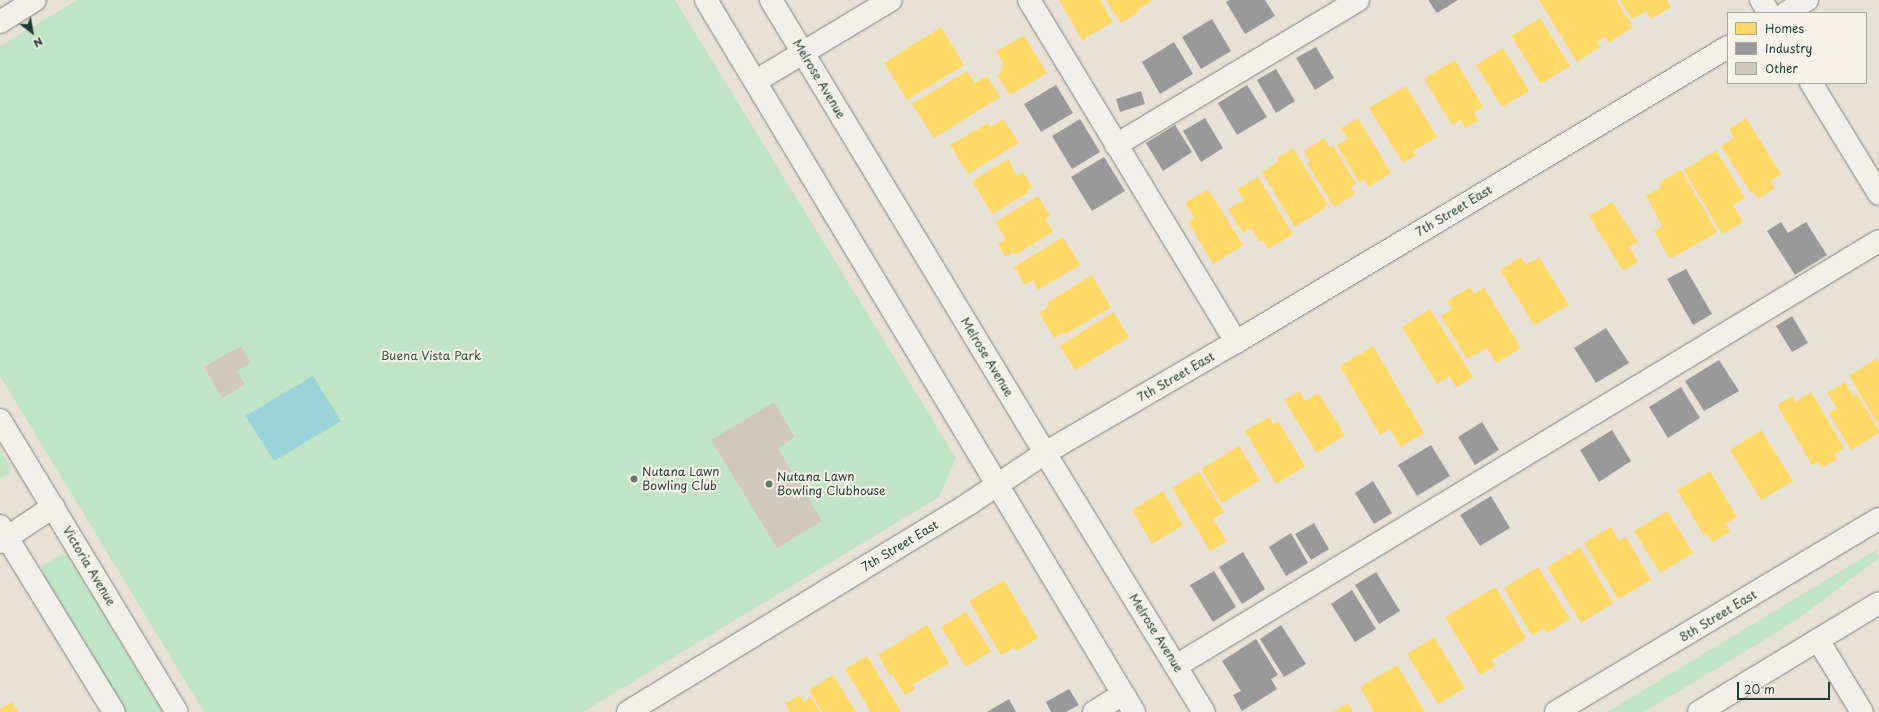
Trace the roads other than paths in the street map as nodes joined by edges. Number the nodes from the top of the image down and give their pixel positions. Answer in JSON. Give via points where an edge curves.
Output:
{"nodes":[{"id":1,"x":36,"y":0,"type":"edge"},
{"id":2,"x":706,"y":0,"type":"edge"},
{"id":3,"x":771,"y":0,"type":"edge"},
{"id":4,"x":891,"y":0,"type":"edge"},
{"id":5,"x":1029,"y":0,"type":"edge"},
{"id":6,"x":1358,"y":0,"type":"edge"},
{"id":7,"x":1761,"y":0,"type":"edge"},
{"id":8,"x":1807,"y":0,"type":"edge"},
{"id":9,"x":1768,"y":12,"type":"edge"},
{"id":10,"x":1788,"y":12,"type":"edge"},
{"id":11,"x":0,"y":22,"type":"edge"},
{"id":12,"x":1727,"y":48,"type":"edge"},
{"id":13,"x":803,"y":53,"type":"junction"},
{"id":14,"x":756,"y":82,"type":"junction"},
{"id":15,"x":1812,"y":84,"type":"edge"},
{"id":16,"x":1116,"y":145,"type":"junction"},
{"id":17,"x":1879,"y":194,"type":"edge"},
{"id":18,"x":1879,"y":242,"type":"edge"},
{"id":19,"x":1236,"y":342,"type":"junction"},
{"id":20,"x":0,"y":420,"type":"edge"},
{"id":21,"x":1045,"y":454,"type":"junction"},
{"id":22,"x":998,"y":485,"type":"junction"},
{"id":23,"x":53,"y":507,"type":"junction"},
{"id":24,"x":1879,"y":520,"type":"edge"},
{"id":25,"x":2,"y":535,"type":"edge"},
{"id":26,"x":1879,"y":602,"type":"edge"},
{"id":27,"x":1818,"y":640,"type":"junction"},
{"id":28,"x":1176,"y":666,"type":"junction"},
{"id":29,"x":1129,"y":703,"type":"edge"},
{"id":30,"x":114,"y":712,"type":"edge"},
{"id":31,"x":177,"y":712,"type":"edge"},
{"id":32,"x":628,"y":712,"type":"edge"},
{"id":33,"x":1094,"y":712,"type":"edge"},
{"id":34,"x":1204,"y":712,"type":"edge"},
{"id":35,"x":1556,"y":712,"type":"edge"},
{"id":36,"x":1699,"y":712,"type":"edge"},
{"id":37,"x":1862,"y":712,"type":"edge"}],
"edges":[{"from":1,"to":11,"type":"street"},
{"from":2,"to":14,"type":"street"},
{"from":3,"to":13,"type":"street","name":"Melrose Avenue"},
{"from":4,"to":13,"type":"street"},
{"from":5,"to":16,"type":"street"},
{"from":6,"to":16,"type":"street"},
{"from":7,"to":9,"type":"street"},
{"from":8,"to":10,"type":"street"},
{"from":12,"to":19,"type":"street","name":"7th Street East"},
{"from":13,"to":14,"type":"street"},
{"from":13,"to":21,"type":"street","name":"Melrose Avenue"},
{"from":14,"to":22,"type":"street"},
{"from":15,"to":17,"type":"street"},
{"from":16,"to":19,"type":"street"},
{"from":18,"to":28,"type":"street"},
{"from":19,"to":21,"type":"street","name":"7th Street East"},
{"from":20,"to":23,"type":"street","name":"Victoria Avenue"},
{"from":21,"to":22,"type":"street","name":"7th Street East"},
{"from":21,"to":28,"type":"street","name":"Melrose Avenue"},
{"from":22,"to":29,"type":"street"},
{"from":22,"to":32,"type":"street","name":"7th Street East"},
{"from":23,"to":25,"type":"street"},
{"from":23,"to":31,"type":"street","name":"Victoria Avenue"},
{"from":24,"to":35,"type":"street","name":"8th Street East"},
{"from":25,"to":30,"type":"street"},
{"from":26,"to":27,"type":"street"},
{"from":27,"to":36,"type":"street"},
{"from":27,"to":37,"type":"street"},
{"from":28,"to":34,"type":"street","name":"Melrose Avenue"},
{"from":29,"to":33,"type":"street"}]}
